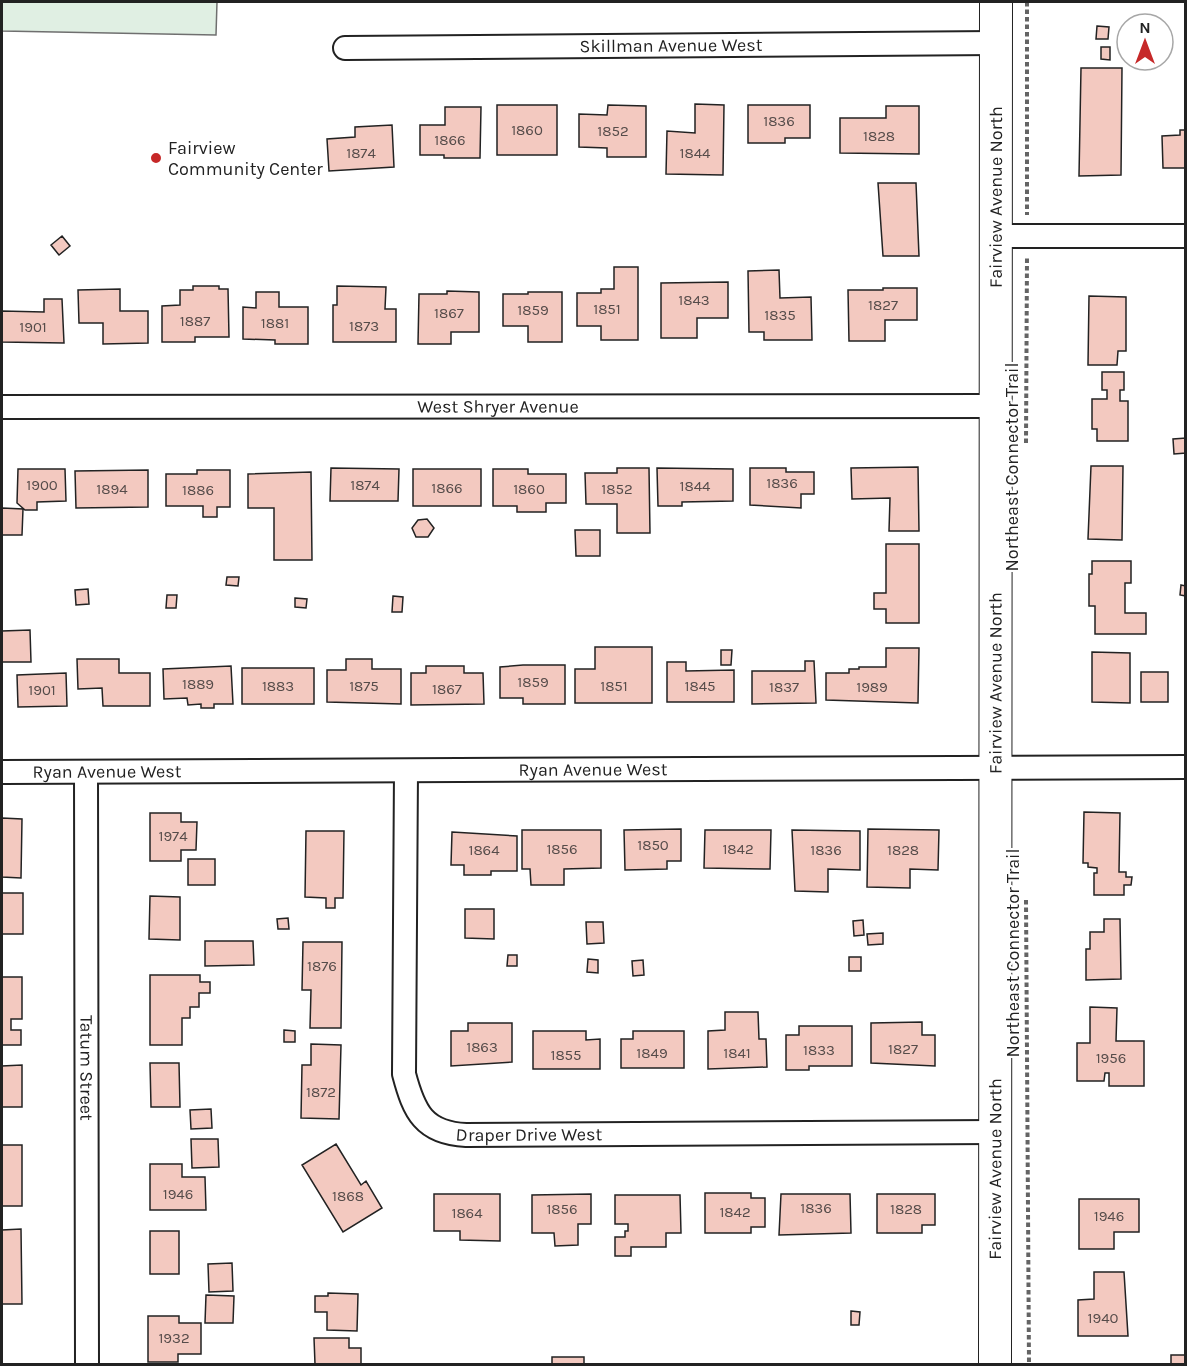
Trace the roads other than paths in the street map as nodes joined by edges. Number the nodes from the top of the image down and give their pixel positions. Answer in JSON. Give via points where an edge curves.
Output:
{"nodes":[{"id":1,"x":996,"y":2,"type":"edge"},
{"id":2,"x":996,"y":44,"type":"junction"},
{"id":3,"x":345,"y":48,"type":"dead end"},
{"id":4,"x":996,"y":236,"type":"junction"},
{"id":5,"x":1185,"y":236,"type":"edge"},
{"id":6,"x":996,"y":406,"type":"junction"},
{"id":7,"x":2,"y":408,"type":"edge"},
{"id":8,"x":1185,"y":767,"type":"edge"},
{"id":9,"x":994,"y":768,"type":"junction"},
{"id":10,"x":406,"y":771,"type":"junction"},
{"id":11,"x":2,"y":772,"type":"edge"},
{"id":12,"x":86,"y":772,"type":"junction"},
{"id":13,"x":994,"y":1132,"type":"junction"},
{"id":14,"x":87,"y":1365,"type":"edge"},
{"id":15,"x":995,"y":1365,"type":"edge"}],
"edges":[{"from":1,"to":2,"type":"street","name":"Fairview Avenue North"},
{"from":2,"to":3,"type":"street","name":"Skillman Avenue West"},
{"from":2,"to":4,"type":"street","name":"Fairview Avenue North"},
{"from":4,"to":5,"type":"street"},
{"from":4,"to":6,"type":"street","name":"Fairview Avenue North"},
{"from":6,"to":7,"type":"street","name":"West Shryer Avenue"},
{"from":6,"to":9,"type":"street","name":"Fairview Avenue North"},
{"from":8,"to":9,"type":"street","name":"Ryan Avenue West"},
{"from":9,"to":10,"type":"street","name":"Ryan Avenue West"},
{"from":9,"to":13,"type":"street","name":"Fairview Avenue North"},
{"from":10,"to":12,"type":"street","name":"Ryan Avenue West"},
{"from":10,"to":13,"type":"street","name":"Draper Drive West","via":[[404,1074],[417,1113],[430,1125],[445,1133],[466,1135]]},
{"from":11,"to":12,"type":"street","name":"Ryan Avenue West"},
{"from":12,"to":14,"type":"street","name":"Tatum Street"},
{"from":13,"to":15,"type":"street","name":"Fairview Avenue North"}]}
